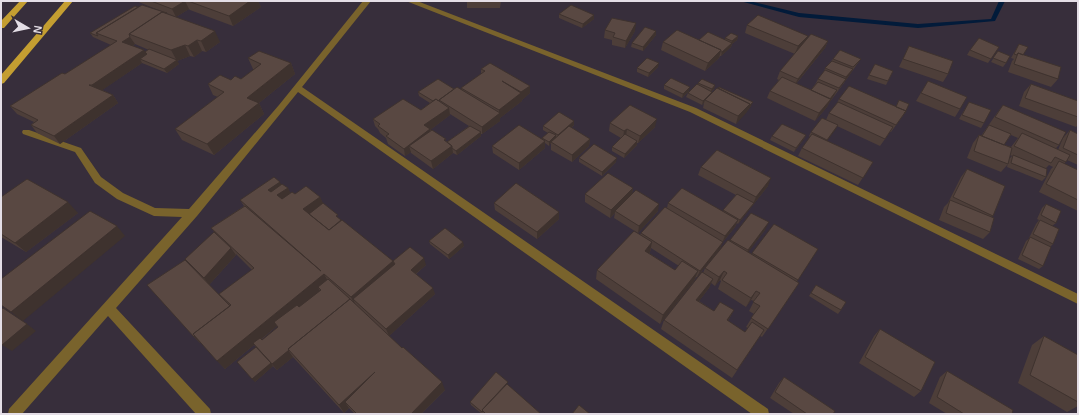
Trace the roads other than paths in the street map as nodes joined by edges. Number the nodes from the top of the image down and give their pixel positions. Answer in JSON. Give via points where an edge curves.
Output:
{"nodes":[{"id":1,"x":24,"y":1,"type":"edge"},
{"id":2,"x":69,"y":1,"type":"edge"},
{"id":3,"x":367,"y":1,"type":"edge"},
{"id":4,"x":410,"y":1,"type":"edge"},
{"id":5,"x":1,"y":26,"type":"edge"},
{"id":6,"x":1,"y":81,"type":"edge"},
{"id":7,"x":298,"y":88,"type":"junction"},
{"id":8,"x":26,"y":132,"type":"dead end"},
{"id":9,"x":193,"y":213,"type":"junction"},
{"id":10,"x":1078,"y":299,"type":"edge"},
{"id":11,"x":109,"y":309,"type":"junction"},
{"id":12,"x":14,"y":414,"type":"edge"},
{"id":13,"x":205,"y":414,"type":"edge"},
{"id":14,"x":763,"y":414,"type":"edge"}],
"edges":[{"from":1,"to":5,"type":"highway"},
{"from":2,"to":6,"type":"highway"},
{"from":3,"to":7,"type":"street"},
{"from":4,"to":10,"type":"street","via":[[693,110]]},
{"from":7,"to":9,"type":"street"},
{"from":7,"to":14,"type":"street"},
{"from":8,"to":9,"type":"street","via":[[78,150],[98,180],[120,196],[154,212]]},
{"from":9,"to":11,"type":"street"},
{"from":11,"to":12,"type":"street"},
{"from":11,"to":13,"type":"street"}]}
